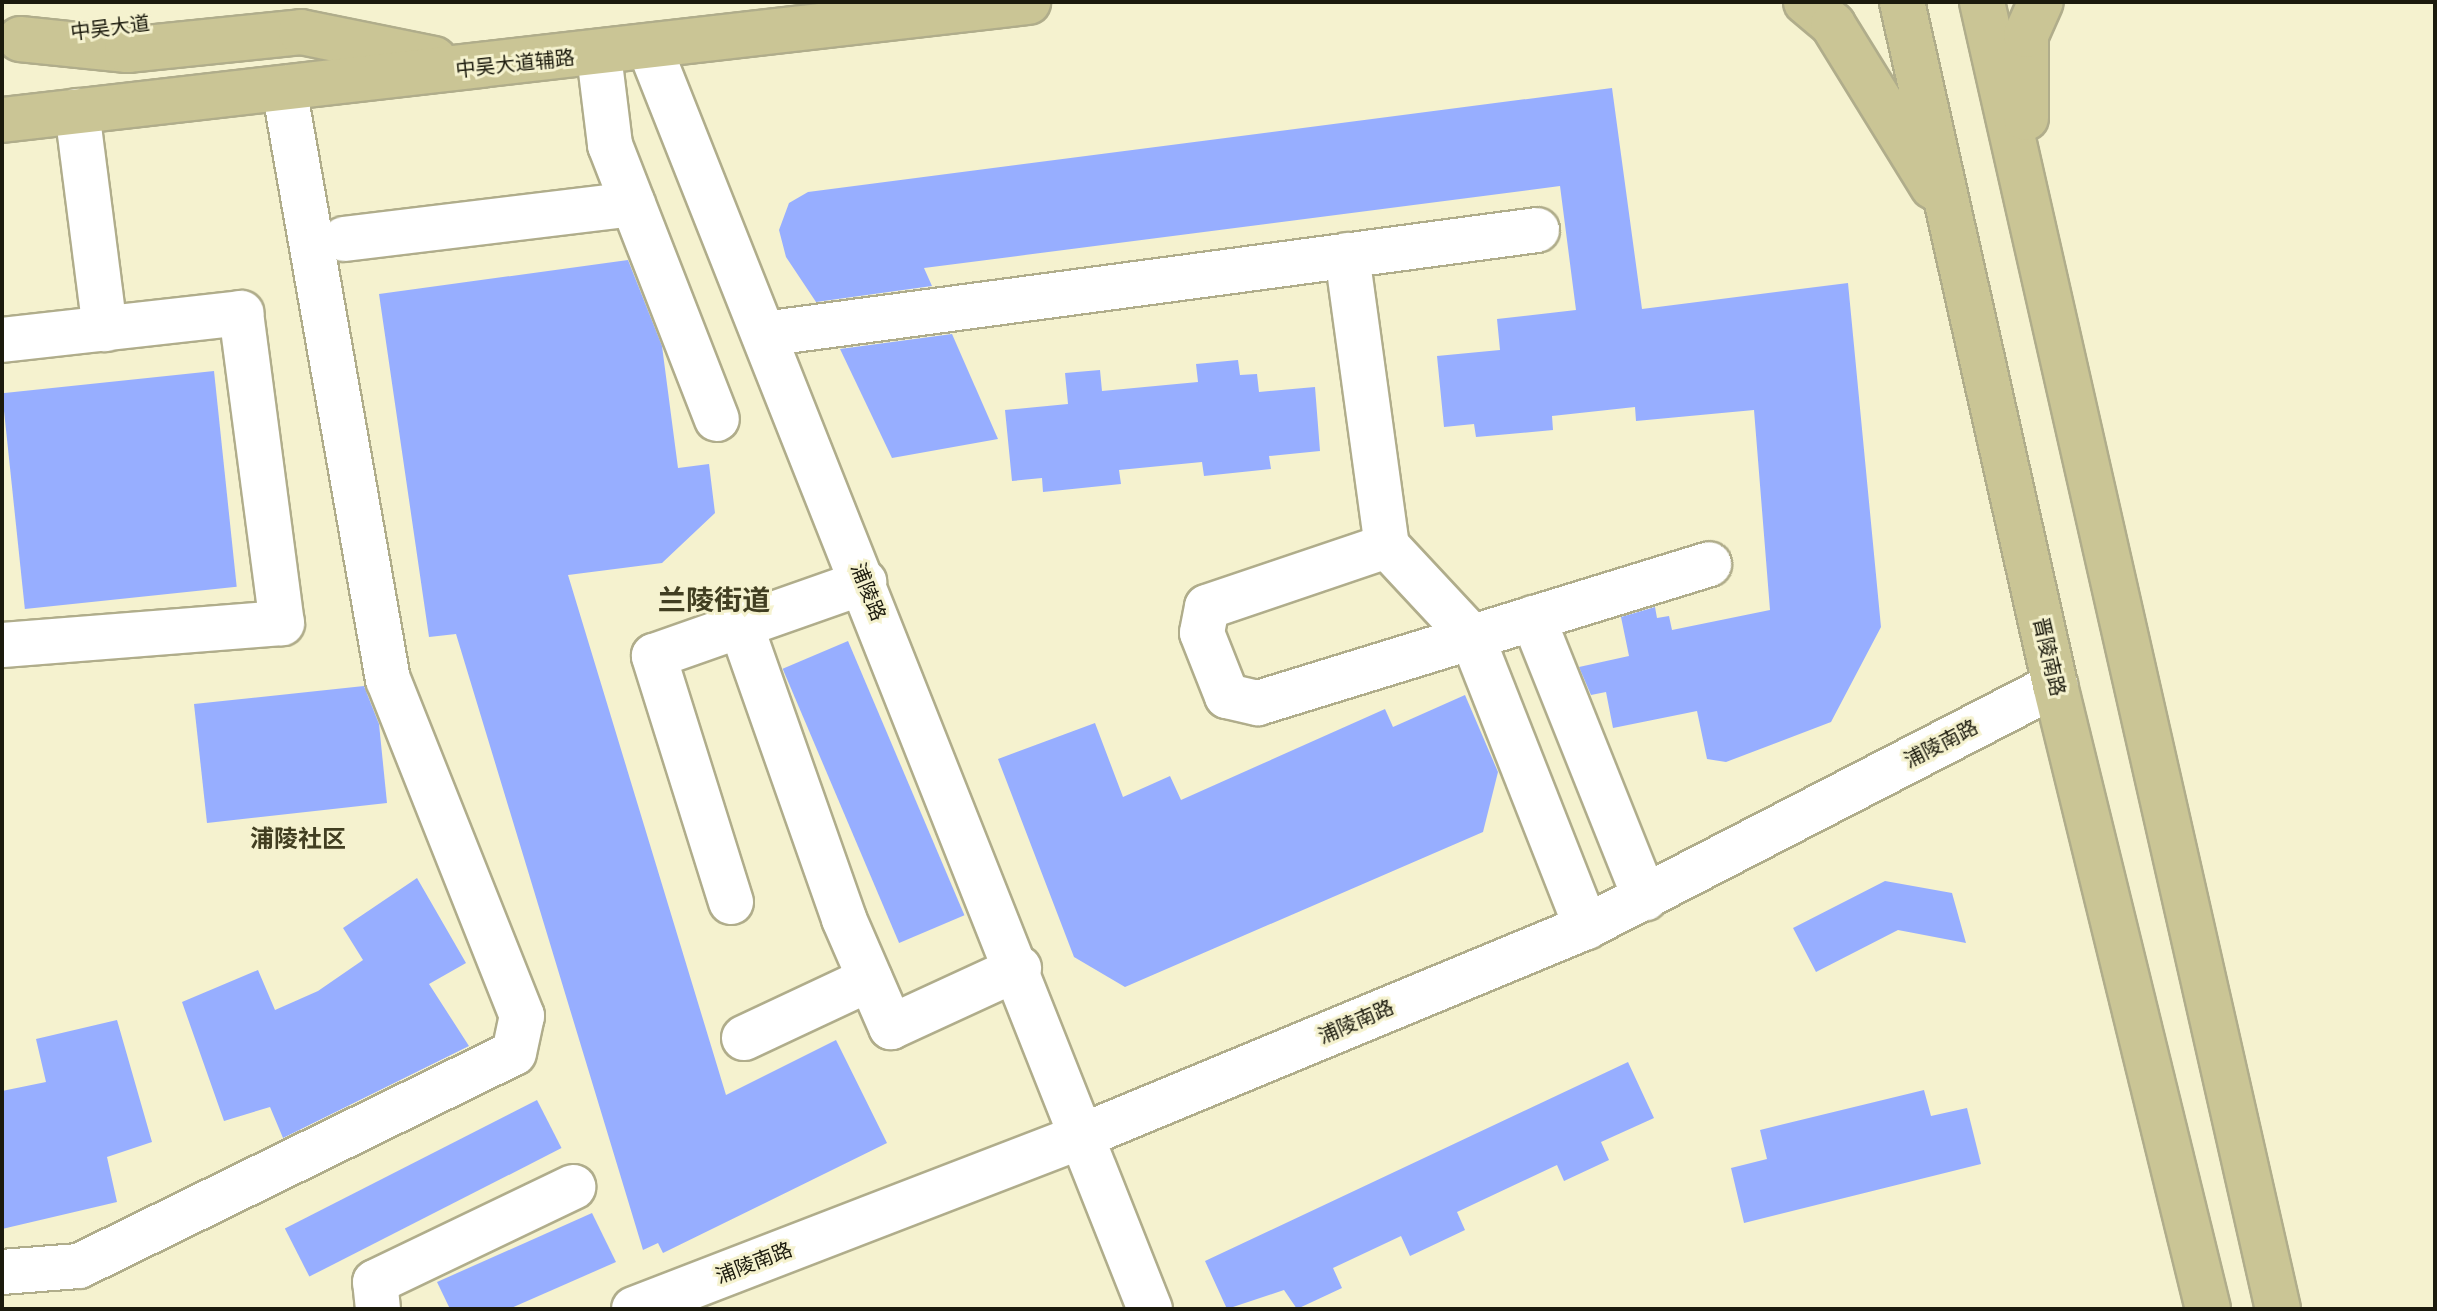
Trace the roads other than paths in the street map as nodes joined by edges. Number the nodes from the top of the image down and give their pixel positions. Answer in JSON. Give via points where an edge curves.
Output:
{"nodes":[{"id":1,"x":313,"y":2,"type":"edge"},
{"id":2,"x":890,"y":2,"type":"edge"},
{"id":3,"x":1028,"y":2,"type":"edge"},
{"id":4,"x":1806,"y":2,"type":"edge"},
{"id":5,"x":1902,"y":2,"type":"edge"},
{"id":6,"x":1982,"y":2,"type":"edge"},
{"id":7,"x":2041,"y":2,"type":"edge"},
{"id":8,"x":834,"y":26,"type":"junction"},
{"id":9,"x":11,"y":40,"type":"edge"},
{"id":10,"x":650,"y":49,"type":"junction"},
{"id":11,"x":599,"y":55,"type":"junction"},
{"id":12,"x":478,"y":67,"type":"junction"},
{"id":13,"x":284,"y":88,"type":"junction"},
{"id":14,"x":77,"y":111,"type":"junction"},
{"id":15,"x":2,"y":120,"type":"edge"},
{"id":16,"x":633,"y":204,"type":"junction"},
{"id":17,"x":2027,"y":213,"type":"junction"},
{"id":18,"x":1952,"y":216,"type":"junction"},
{"id":19,"x":1537,"y":230,"type":"dead end"},
{"id":20,"x":344,"y":239,"type":"dead end"},
{"id":21,"x":1347,"y":255,"type":"junction"},
{"id":22,"x":105,"y":329,"type":"junction"},
{"id":23,"x":764,"y":334,"type":"junction"},
{"id":24,"x":2,"y":340,"type":"edge"},
{"id":25,"x":717,"y":419,"type":"dead end"},
{"id":26,"x":1387,"y":546,"type":"junction"},
{"id":27,"x":1709,"y":564,"type":"dead end"},
{"id":28,"x":864,"y":582,"type":"junction"},
{"id":29,"x":1533,"y":618,"type":"junction"},
{"id":30,"x":741,"y":626,"type":"junction"},
{"id":31,"x":1472,"y":637,"type":"junction"},
{"id":32,"x":2,"y":645,"type":"edge"},
{"id":33,"x":2055,"y":685,"type":"junction"},
{"id":34,"x":1645,"y":898,"type":"junction"},
{"id":35,"x":731,"y":902,"type":"dead end"},
{"id":36,"x":1586,"y":927,"type":"junction"},
{"id":37,"x":1019,"y":968,"type":"junction"},
{"id":38,"x":870,"y":979,"type":"junction"},
{"id":39,"x":744,"y":1038,"type":"dead end"},
{"id":40,"x":1082,"y":1136,"type":"junction"},
{"id":41,"x":573,"y":1187,"type":"dead end"},
{"id":42,"x":2,"y":1272,"type":"edge"},
{"id":43,"x":378,"y":1309,"type":"edge"},
{"id":44,"x":634,"y":1309,"type":"edge"},
{"id":45,"x":1150,"y":1309,"type":"edge"},
{"id":46,"x":2208,"y":1309,"type":"edge"},
{"id":47,"x":2278,"y":1309,"type":"edge"}],
"edges":[{"from":1,"to":9,"type":"main road","name":"中吴大道"},
{"from":2,"to":8,"type":"main road"},
{"from":3,"to":8,"type":"main road","name":"中吴大道辅路"},
{"from":4,"to":18,"type":"main road","via":[[1833,25]]},
{"from":5,"to":18,"type":"main road","name":"晋陵南路"},
{"from":6,"to":17,"type":"main road"},
{"from":7,"to":17,"type":"main road","via":[[2026,35]]},
{"from":8,"to":10,"type":"main road","name":"中吴大道辅路"},
{"from":9,"to":12,"type":"main road","via":[[127,50],[301,32]]},
{"from":10,"to":11,"type":"main road","name":"中吴大道辅路"},
{"from":10,"to":23,"type":"street","name":"浦陵路"},
{"from":11,"to":12,"type":"main road","name":"中吴大道辅路"},
{"from":11,"to":16,"type":"street","via":[[610,145]]},
{"from":12,"to":13,"type":"main road","name":"中吴大道辅路"},
{"from":13,"to":14,"type":"main road","name":"中吴大道辅路"},
{"from":13,"to":42,"type":"street","via":[[388,680],[522,1016],[514,1053],[79,1266]]},
{"from":14,"to":15,"type":"main road","name":"中吴大道辅路"},
{"from":14,"to":22,"type":"street"},
{"from":16,"to":20,"type":"street"},
{"from":16,"to":25,"type":"street"},
{"from":17,"to":47,"type":"main road"},
{"from":18,"to":33,"type":"main road","name":"晋陵南路"},
{"from":19,"to":21,"type":"street"},
{"from":21,"to":23,"type":"street"},
{"from":21,"to":26,"type":"street"},
{"from":22,"to":24,"type":"street"},
{"from":22,"to":32,"type":"street","via":[[241,313],[282,623]]},
{"from":23,"to":28,"type":"street","name":"浦陵路"},
{"from":26,"to":31,"type":"street"},
{"from":26,"to":31,"type":"street","via":[[1207,607],[1202,633],[1227,696],[1258,703]]},
{"from":27,"to":29,"type":"street"},
{"from":28,"to":30,"type":"street"},
{"from":28,"to":37,"type":"street","name":"浦陵路"},
{"from":29,"to":31,"type":"street"},
{"from":29,"to":34,"type":"street"},
{"from":30,"to":35,"type":"street","via":[[654,656]]},
{"from":30,"to":38,"type":"street"},
{"from":31,"to":36,"type":"street"},
{"from":33,"to":34,"type":"street","name":"浦陵南路"},
{"from":33,"to":46,"type":"main road","name":"晋陵南路"},
{"from":34,"to":36,"type":"street","name":"浦陵南路"},
{"from":36,"to":40,"type":"street","name":"浦陵南路"},
{"from":37,"to":38,"type":"street","via":[[891,1027]]},
{"from":37,"to":40,"type":"street","name":"浦陵路"},
{"from":38,"to":39,"type":"street"},
{"from":40,"to":44,"type":"street","name":"浦陵南路"},
{"from":40,"to":45,"type":"street","name":"浦陵路"},
{"from":41,"to":43,"type":"street","via":[[375,1282]]}]}
